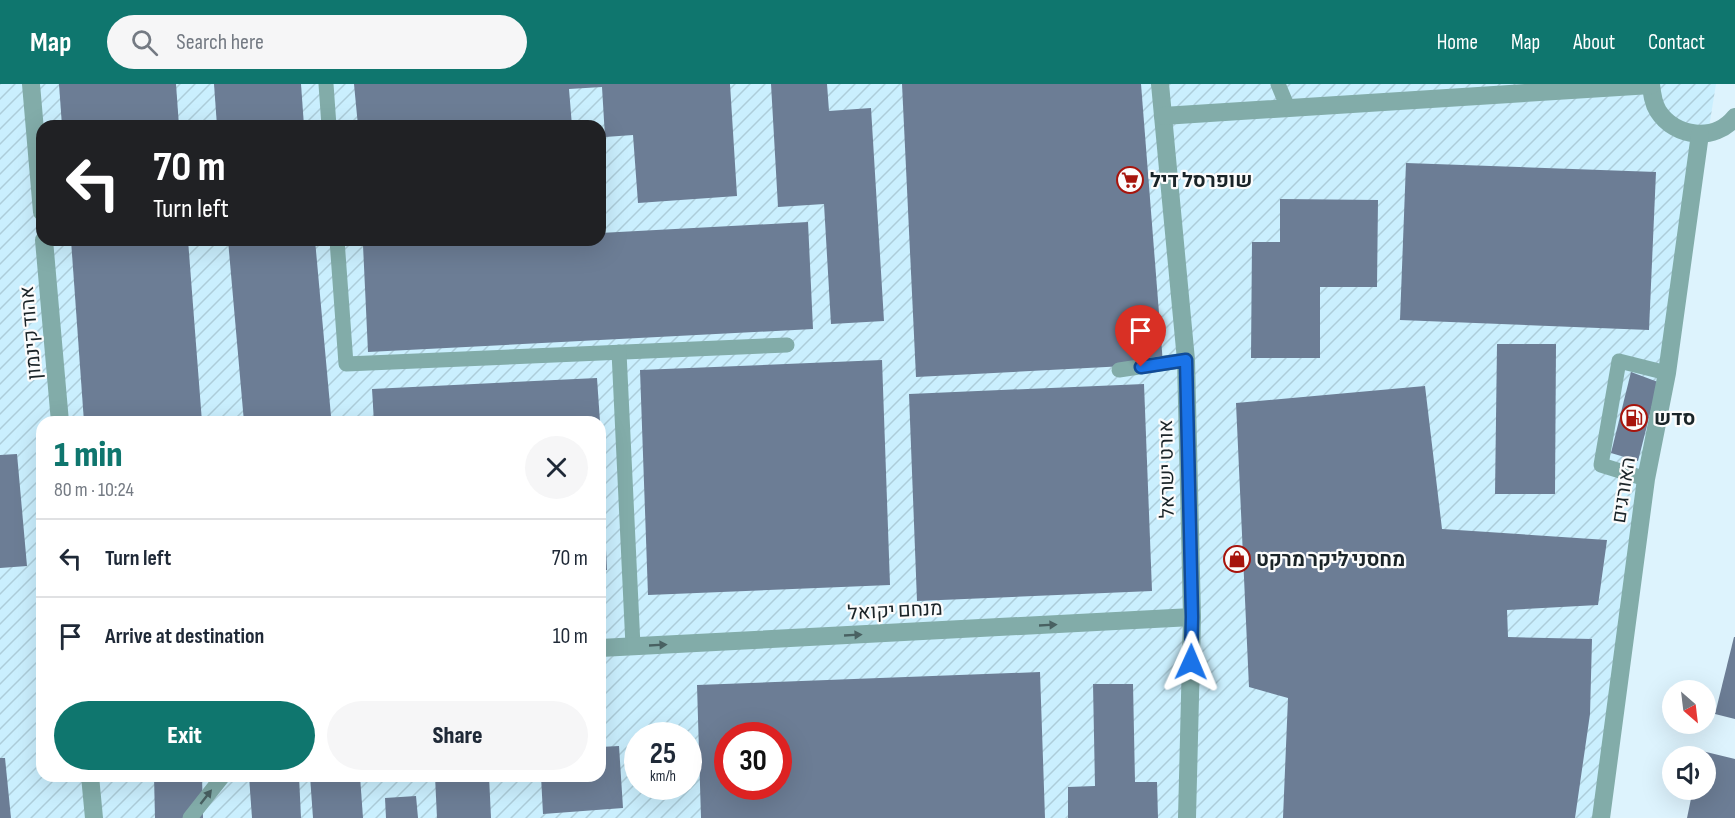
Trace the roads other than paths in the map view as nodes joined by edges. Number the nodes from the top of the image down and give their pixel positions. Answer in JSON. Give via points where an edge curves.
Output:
{"nodes":[{"id":1,"x":31,"y":84,"type":"edge"},
{"id":2,"x":326,"y":84,"type":"edge"},
{"id":3,"x":1160,"y":84,"type":"edge"},
{"id":4,"x":1278,"y":84,"type":"edge"},
{"id":5,"x":1651,"y":84,"type":"edge"},
{"id":6,"x":1288,"y":108,"type":"junction"},
{"id":7,"x":1163,"y":116,"type":"junction"},
{"id":8,"x":1735,"y":117,"type":"edge"},
{"id":9,"x":329,"y":120,"type":"edge"},
{"id":10,"x":1700,"y":134,"type":"junction"},
{"id":11,"x":36,"y":142,"type":"edge"},
{"id":12,"x":45,"y":246,"type":"edge"},
{"id":13,"x":337,"y":246,"type":"edge"},
{"id":14,"x":787,"y":345,"type":"dead end"},
{"id":15,"x":619,"y":352,"type":"junction"},
{"id":16,"x":1186,"y":360,"type":"junction"},
{"id":17,"x":1119,"y":370,"type":"dead end"},
{"id":18,"x":1667,"y":373,"type":"junction"},
{"id":19,"x":59,"y":416,"type":"edge"},
{"id":20,"x":1646,"y":479,"type":"junction"},
{"id":21,"x":1192,"y":617,"type":"junction"},
{"id":22,"x":633,"y":646,"type":"junction"},
{"id":23,"x":606,"y":648,"type":"edge"},
{"id":24,"x":91,"y":782,"type":"edge"},
{"id":25,"x":218,"y":782,"type":"edge"},
{"id":26,"x":94,"y":818,"type":"edge"},
{"id":27,"x":190,"y":818,"type":"edge"},
{"id":28,"x":1187,"y":818,"type":"edge"},
{"id":29,"x":1601,"y":818,"type":"edge"}],
"edges":[{"from":1,"to":11,"type":"street"},
{"from":2,"to":9,"type":"lane"},
{"from":3,"to":7,"type":"street","name":"אורט ישראל"},
{"from":4,"to":6,"type":"lane"},
{"from":5,"to":6,"type":"street"},
{"from":5,"to":10,"type":"street","via":[[1652,98],[1665,120],[1687,133]]},
{"from":6,"to":7,"type":"street"},
{"from":7,"to":16,"type":"street","name":"אורט ישראל"},
{"from":8,"to":10,"type":"street","via":[[1722,128]]},
{"from":10,"to":18,"type":"street","name":"האורגים"},
{"from":12,"to":19,"type":"street","name":"אהוד קינמון"},
{"from":13,"to":15,"type":"lane","via":[[346,364]]},
{"from":14,"to":15,"type":"lane"},
{"from":15,"to":22,"type":"lane"},
{"from":16,"to":17,"type":"lane"},
{"from":16,"to":21,"type":"street","name":"אורט ישראל"},
{"from":18,"to":20,"type":"street","name":"האורגים"},
{"from":18,"to":20,"type":"lane","via":[[1619,361],[1601,465]]},
{"from":20,"to":29,"type":"street","name":"האורגים"},
{"from":22,"to":21,"type":"street","name":"מנחם יקואל","one_way":true},
{"from":21,"to":28,"type":"street","name":"אורט ישראל"},
{"from":22,"to":23,"type":"street","name":"מנחם יקואל"},
{"from":24,"to":26,"type":"street"},
{"from":27,"to":25,"type":"lane","one_way":true}]}
